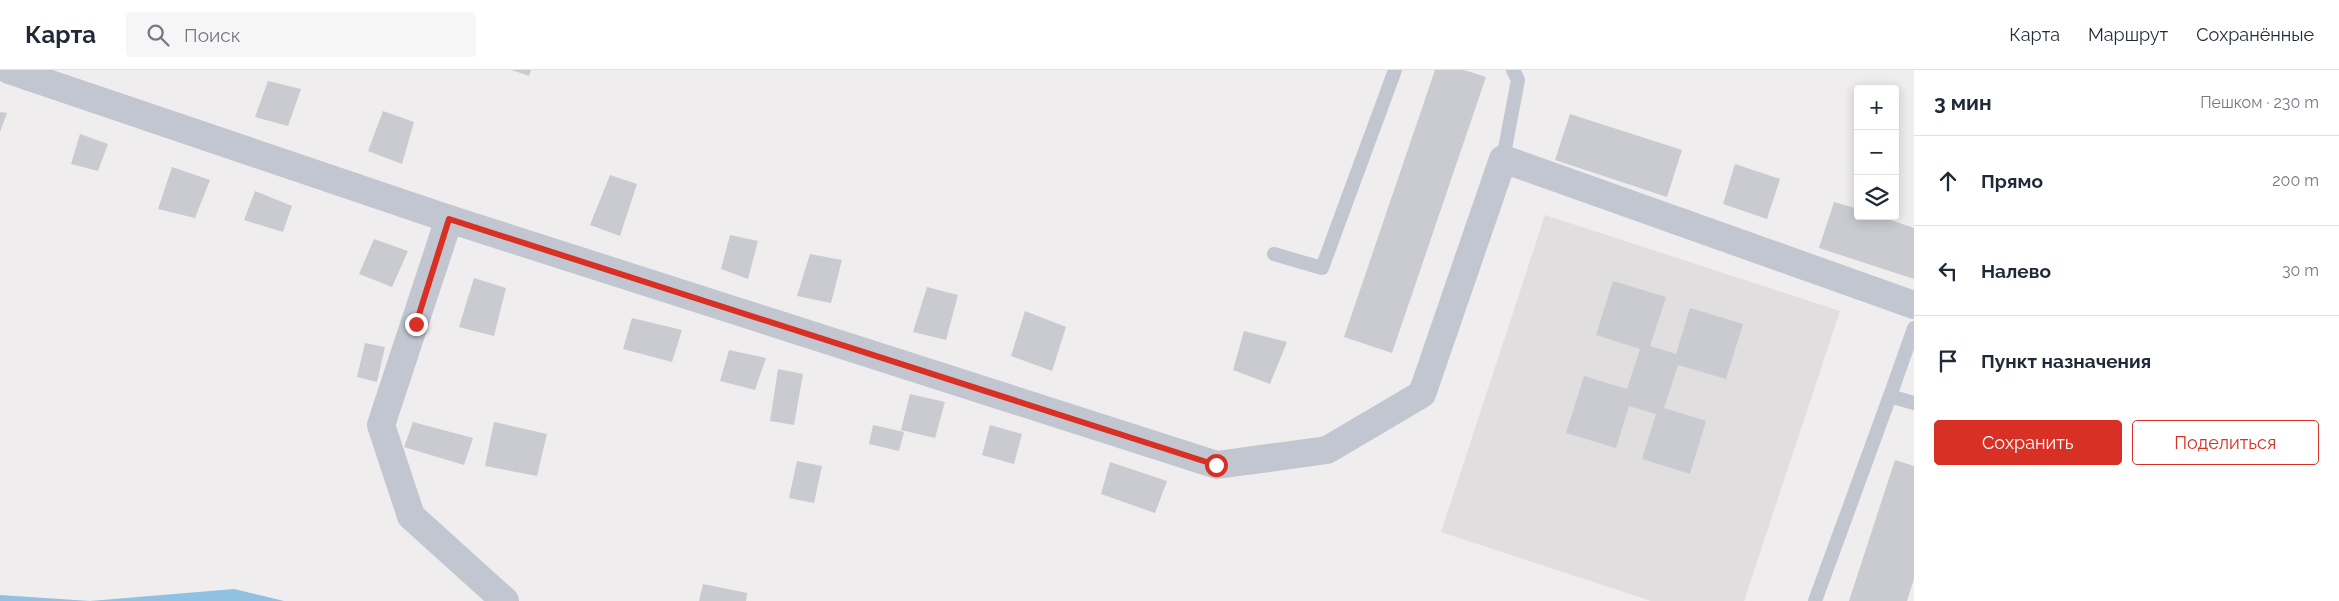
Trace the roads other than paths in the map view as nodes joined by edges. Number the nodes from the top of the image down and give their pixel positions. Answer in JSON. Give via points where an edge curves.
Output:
{"nodes":[{"id":1,"x":9,"y":70,"type":"edge"},
{"id":2,"x":1395,"y":70,"type":"edge"},
{"id":3,"x":1513,"y":70,"type":"edge"},
{"id":4,"x":1503,"y":159,"type":"junction"},
{"id":5,"x":449,"y":219,"type":"junction"},
{"id":6,"x":1274,"y":254,"type":"dead end"},
{"id":7,"x":1914,"y":304,"type":"edge"},
{"id":8,"x":1914,"y":328,"type":"edge"},
{"id":9,"x":1890,"y":396,"type":"junction"},
{"id":10,"x":1914,"y":403,"type":"edge"},
{"id":11,"x":505,"y":601,"type":"edge"},
{"id":12,"x":1815,"y":601,"type":"edge"}],
"edges":[{"from":1,"to":5,"type":"street"},
{"from":2,"to":6,"type":"lane","via":[[1322,268]]},
{"from":3,"to":4,"type":"lane","via":[[1518,80]]},
{"from":4,"to":5,"type":"street","via":[[1422,394],[1327,450],[1216,465]]},
{"from":4,"to":7,"type":"street"},
{"from":5,"to":11,"type":"street","via":[[381,425],[411,516]]},
{"from":8,"to":9,"type":"lane"},
{"from":9,"to":10,"type":"lane"},
{"from":9,"to":12,"type":"lane"}]}
